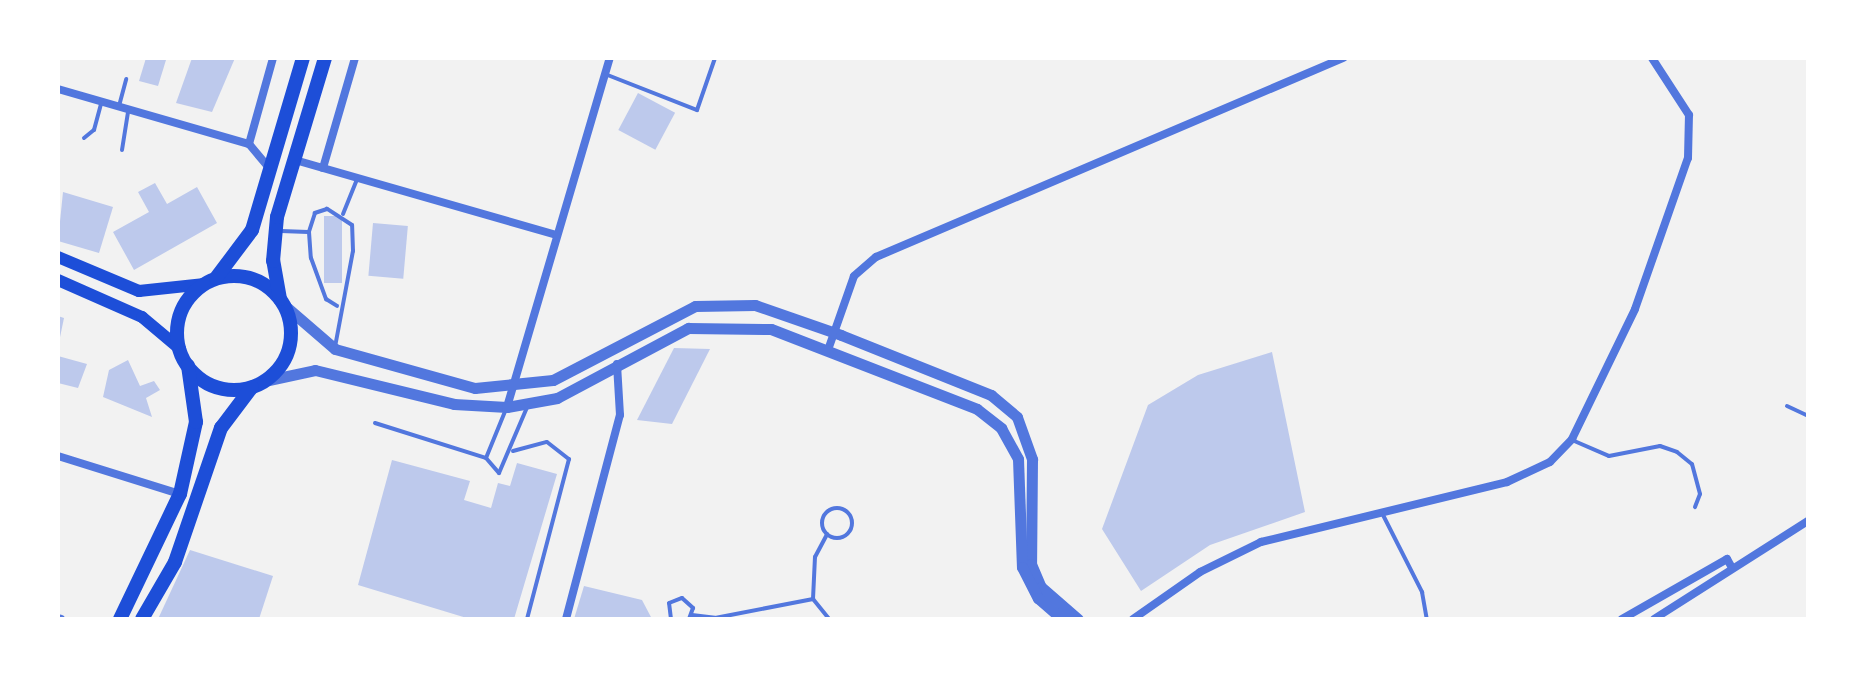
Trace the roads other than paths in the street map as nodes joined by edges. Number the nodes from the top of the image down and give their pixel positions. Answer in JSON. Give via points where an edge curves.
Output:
{"nodes":[{"id":1,"x":273,"y":58,"type":"edge"},
{"id":2,"x":303,"y":58,"type":"edge"},
{"id":3,"x":325,"y":58,"type":"edge"},
{"id":4,"x":355,"y":58,"type":"edge"},
{"id":5,"x":610,"y":58,"type":"edge"},
{"id":6,"x":715,"y":58,"type":"edge"},
{"id":7,"x":1343,"y":58,"type":"edge"},
{"id":8,"x":1652,"y":58,"type":"edge"},
{"id":9,"x":602,"y":73,"type":"junction"},
{"id":10,"x":126,"y":79,"type":"dead end"},
{"id":11,"x":58,"y":89,"type":"edge"},
{"id":12,"x":102,"y":102,"type":"junction"},
{"id":13,"x":119,"y":106,"type":"junction"},
{"id":14,"x":129,"y":109,"type":"junction"},
{"id":15,"x":84,"y":138,"type":"dead end"},
{"id":16,"x":249,"y":144,"type":"junction"},
{"id":17,"x":122,"y":150,"type":"dead end"},
{"id":18,"x":295,"y":160,"type":"junction"},
{"id":19,"x":323,"y":168,"type":"junction"},
{"id":20,"x":271,"y":169,"type":"junction"},
{"id":21,"x":357,"y":178,"type":"junction"},
{"id":22,"x":343,"y":214,"type":"junction"},
{"id":23,"x":275,"y":231,"type":"junction"},
{"id":24,"x":309,"y":232,"type":"junction"},
{"id":25,"x":556,"y":235,"type":"junction"},
{"id":26,"x":58,"y":257,"type":"edge"},
{"id":27,"x":58,"y":280,"type":"edge"},
{"id":28,"x":210,"y":282,"type":"junction"},
{"id":29,"x":282,"y":302,"type":"junction"},
{"id":30,"x":337,"y":306,"type":"junction"},
{"id":31,"x":833,"y":332,"type":"junction"},
{"id":32,"x":180,"y":349,"type":"junction"},
{"id":33,"x":335,"y":349,"type":"junction"},
{"id":34,"x":828,"y":350,"type":"junction"},
{"id":35,"x":617,"y":364,"type":"junction"},
{"id":36,"x":188,"y":366,"type":"junction"},
{"id":37,"x":258,"y":384,"type":"junction"},
{"id":38,"x":513,"y":389,"type":"junction"},
{"id":39,"x":528,"y":405,"type":"junction"},
{"id":40,"x":1787,"y":406,"type":"dead end"},
{"id":41,"x":507,"y":407,"type":"junction"},
{"id":42,"x":1808,"y":416,"type":"edge"},
{"id":43,"x":375,"y":423,"type":"dead end"},
{"id":44,"x":1572,"y":439,"type":"junction"},
{"id":45,"x":513,"y":451,"type":"junction"},
{"id":46,"x":58,"y":456,"type":"edge"},
{"id":47,"x":486,"y":458,"type":"junction"},
{"id":48,"x":180,"y":494,"type":"junction"},
{"id":49,"x":1695,"y":507,"type":"dead end"},
{"id":50,"x":1382,"y":513,"type":"junction"},
{"id":51,"x":1808,"y":521,"type":"edge"},
{"id":52,"x":827,"y":534,"type":"junction"},
{"id":53,"x":1731,"y":566,"type":"junction"},
{"id":54,"x":813,"y":599,"type":"junction"},
{"id":55,"x":690,"y":617,"type":"edge"},
{"id":56,"x":120,"y":619,"type":"edge"},
{"id":57,"x":142,"y":619,"type":"edge"},
{"id":58,"x":527,"y":619,"type":"edge"},
{"id":59,"x":566,"y":619,"type":"edge"},
{"id":60,"x":671,"y":619,"type":"edge"},
{"id":61,"x":829,"y":619,"type":"edge"},
{"id":62,"x":1062,"y":619,"type":"edge"},
{"id":63,"x":1078,"y":619,"type":"edge"},
{"id":64,"x":1133,"y":619,"type":"edge"},
{"id":65,"x":1427,"y":619,"type":"edge"},
{"id":66,"x":1622,"y":619,"type":"edge"},
{"id":67,"x":1654,"y":619,"type":"edge"}],
"edges":[{"from":1,"to":16,"type":"street"},
{"from":2,"to":20,"type":"highway"},
{"from":3,"to":18,"type":"highway"},
{"from":4,"to":19,"type":"street"},
{"from":5,"to":9,"type":"street"},
{"from":6,"to":9,"type":"lane","via":[[697,110]]},
{"from":7,"to":31,"type":"street","via":[[876,257],[854,276]]},
{"from":8,"to":44,"type":"street","via":[[1689,115],[1688,158],[1635,309]]},
{"from":9,"to":25,"type":"street"},
{"from":10,"to":13,"type":"lane"},
{"from":11,"to":12,"type":"street"},
{"from":12,"to":13,"type":"street"},
{"from":12,"to":15,"type":"lane","via":[[94,130]]},
{"from":13,"to":14,"type":"street"},
{"from":14,"to":16,"type":"street"},
{"from":14,"to":17,"type":"lane"},
{"from":16,"to":20,"type":"street"},
{"from":18,"to":19,"type":"street"},
{"from":18,"to":23,"type":"highway"},
{"from":19,"to":21,"type":"street"},
{"from":20,"to":28,"type":"highway","via":[[252,230]]},
{"from":21,"to":22,"type":"lane"},
{"from":21,"to":25,"type":"street"},
{"from":22,"to":24,"type":"lane","via":[[315,213]]},
{"from":22,"to":30,"type":"lane","via":[[352,225],[352,280]]},
{"from":23,"to":24,"type":"lane"},
{"from":23,"to":29,"type":"highway"},
{"from":24,"to":30,"type":"lane","via":[[316,281]]},
{"from":25,"to":38,"type":"street"},
{"from":26,"to":28,"type":"main road","via":[[139,291]]},
{"from":27,"to":32,"type":"main road","via":[[142,317]]},
{"from":28,"to":29,"type":"highway","via":[[253,278]]},
{"from":28,"to":32,"type":"highway","via":[[182,312]]},
{"from":29,"to":33,"type":"street"},
{"from":29,"to":37,"type":"highway","via":[[290,345]]},
{"from":30,"to":33,"type":"lane"},
{"from":31,"to":34,"type":"street"},
{"from":31,"to":38,"type":"street","via":[[755,305],[695,306],[553,380]]},
{"from":31,"to":63,"type":"street","via":[[991,395],[1017,417],[1032,459],[1031,564],[1041,587]]},
{"from":32,"to":36,"type":"highway"},
{"from":33,"to":38,"type":"street","via":[[475,388]]},
{"from":34,"to":35,"type":"street","via":[[771,329],[705,325]]},
{"from":34,"to":62,"type":"street","via":[[977,409],[1001,428],[1018,459],[1022,567],[1038,598]]},
{"from":35,"to":39,"type":"street"},
{"from":35,"to":59,"type":"street","via":[[620,415]]},
{"from":36,"to":37,"type":"highway","via":[[218,388]]},
{"from":36,"to":48,"type":"highway","via":[[196,422]]},
{"from":37,"to":41,"type":"street","via":[[315,370],[454,404]]},
{"from":37,"to":57,"type":"highway","via":[[221,428],[175,562]]},
{"from":38,"to":41,"type":"street"},
{"from":39,"to":41,"type":"street"},
{"from":39,"to":45,"type":"lane"},
{"from":40,"to":42,"type":"lane"},
{"from":41,"to":47,"type":"lane"},
{"from":43,"to":47,"type":"lane"},
{"from":44,"to":49,"type":"lane","via":[[1609,456],[1660,446],[1677,452],[1692,464],[1700,494]]},
{"from":44,"to":50,"type":"street","via":[[1550,462],[1507,482]]},
{"from":45,"to":47,"type":"lane","via":[[503,472]]},
{"from":45,"to":58,"type":"lane","via":[[547,442],[569,459]]},
{"from":46,"to":48,"type":"street"},
{"from":48,"to":56,"type":"highway"},
{"from":50,"to":64,"type":"street","via":[[1261,542],[1200,572]]},
{"from":50,"to":65,"type":"lane","via":[[1422,592]]},
{"from":51,"to":53,"type":"street"},
{"from":52,"to":52,"type":"lane","via":[[849,532],[846,510],[827,511]]},
{"from":52,"to":54,"type":"lane","via":[[815,557]]},
{"from":53,"to":66,"type":"street","via":[[1727,559]]},
{"from":53,"to":67,"type":"street","via":[[1733,573]]},
{"from":54,"to":55,"type":"lane","via":[[731,616]]},
{"from":54,"to":61,"type":"lane"},
{"from":55,"to":60,"type":"lane","via":[[689,602],[678,598],[669,603]]}]}
